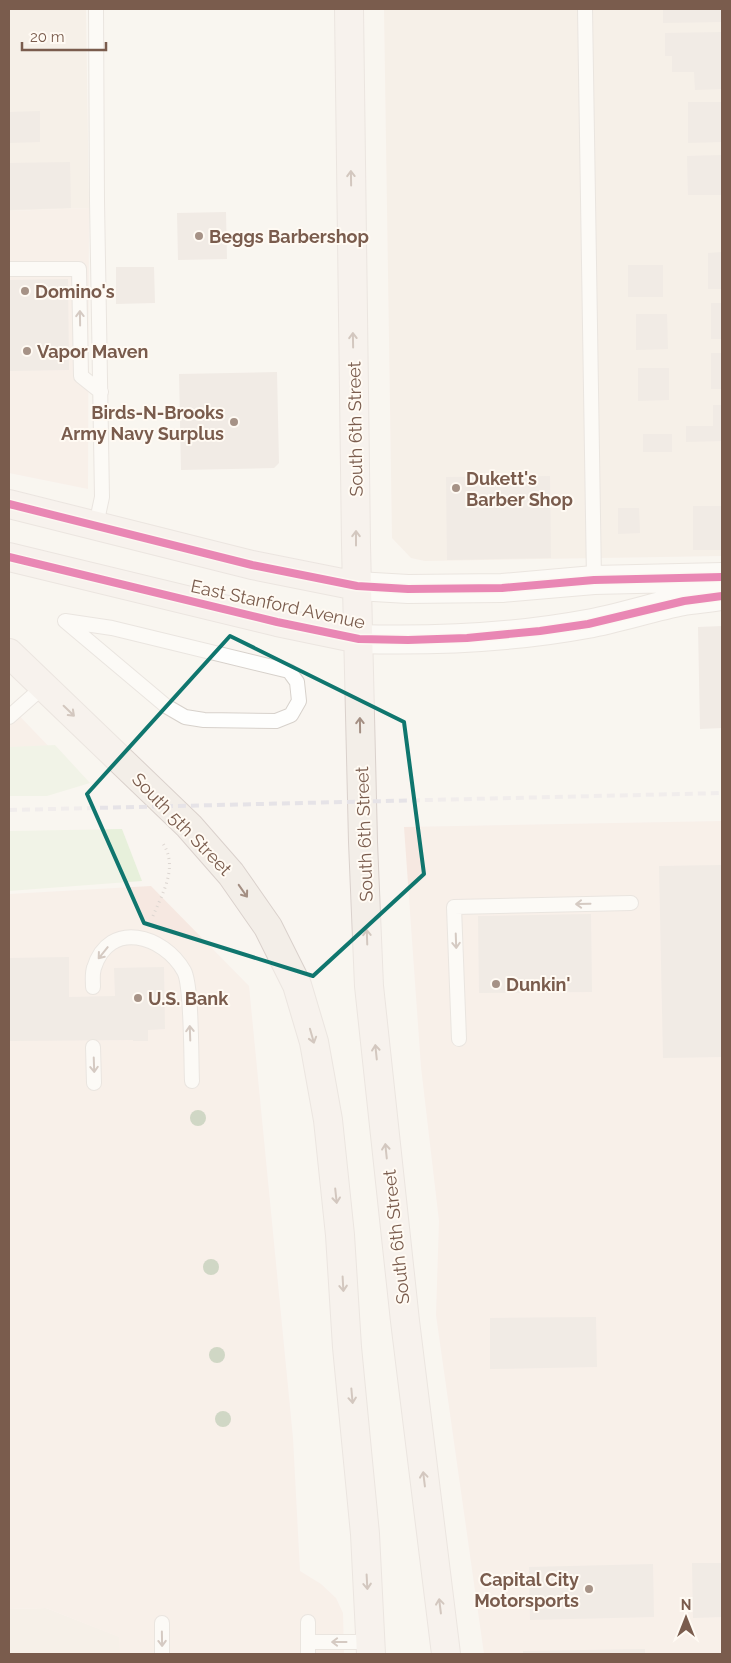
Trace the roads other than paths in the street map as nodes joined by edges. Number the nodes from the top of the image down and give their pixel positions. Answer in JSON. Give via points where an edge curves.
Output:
{"nodes":[{"id":1,"x":96,"y":9,"type":"edge"},
{"id":2,"x":349,"y":9,"type":"edge"},
{"id":3,"x":585,"y":9,"type":"edge"},
{"id":4,"x":9,"y":269,"type":"edge"},
{"id":5,"x":101,"y":392,"type":"junction"},
{"id":6,"x":9,"y":504,"type":"edge"},
{"id":7,"x":96,"y":525,"type":"junction"},
{"id":8,"x":9,"y":557,"type":"edge"},
{"id":9,"x":722,"y":577,"type":"edge"},
{"id":10,"x":594,"y":580,"type":"junction"},
{"id":11,"x":357,"y":586,"type":"junction"},
{"id":12,"x":722,"y":596,"type":"edge"},
{"id":13,"x":65,"y":621,"type":"joint"},
{"id":14,"x":359,"y":639,"type":"junction"},
{"id":15,"x":9,"y":653,"type":"edge"},
{"id":16,"x":44,"y":686,"type":"junction"},
{"id":17,"x":9,"y":717,"type":"edge"},
{"id":18,"x":632,"y":903,"type":"dead end"},
{"id":19,"x":93,"y":987,"type":"dead end"},
{"id":20,"x":459,"y":1039,"type":"dead end"},
{"id":21,"x":93,"y":1047,"type":"dead end"},
{"id":22,"x":192,"y":1081,"type":"dead end"},
{"id":23,"x":94,"y":1083,"type":"dead end"},
{"id":24,"x":308,"y":1622,"type":"dead end"},
{"id":25,"x":162,"y":1623,"type":"dead end"},
{"id":26,"x":308,"y":1648,"type":"edge"},
{"id":27,"x":371,"y":1648,"type":"edge"},
{"id":28,"x":162,"y":1654,"type":"edge"},
{"id":29,"x":446,"y":1654,"type":"edge"}],
"edges":[{"from":1,"to":5,"type":"lane"},
{"from":11,"to":2,"type":"main road","name":"South 6th Street","one_way":true},
{"from":3,"to":10,"type":"lane"},
{"from":5,"to":4,"type":"lane","one_way":true,"via":[[81,376],[79,269]]},
{"from":5,"to":7,"type":"lane","via":[[102,497]]},
{"from":6,"to":7,"type":"main road","name":"East Stanford Avenue"},
{"from":7,"to":11,"type":"main road","name":"East Stanford Avenue","via":[[252,565]]},
{"from":8,"to":14,"type":"main road","name":"East Stanford Avenue"},
{"from":9,"to":10,"type":"main road","name":"East Stanford Avenue"},
{"from":10,"to":11,"type":"main road","name":"East Stanford Avenue","via":[[502,588]]},
{"from":11,"to":14,"type":"main road","name":"South 6th Street"},
{"from":12,"to":14,"type":"main road","name":"East Stanford Avenue","via":[[540,631],[467,638]]},
{"from":13,"to":13,"type":"lane","via":[[112,628],[289,671],[298,682],[299,701],[291,715],[276,721],[185,717],[151,695]]},
{"from":29,"to":14,"type":"main road","name":"South 6th Street","one_way":true,"via":[[404,1312],[369,986]]},
{"from":15,"to":16,"type":"main road","name":"South 5th Street"},
{"from":16,"to":17,"type":"lane"},
{"from":16,"to":27,"type":"main road","name":"South 5th Street","one_way":true,"via":[[189,826],[231,874],[268,927],[297,985],[314,1042],[328,1120],[365,1534]]},
{"from":18,"to":20,"type":"lane","one_way":true,"via":[[454,906]]},
{"from":22,"to":19,"type":"lane","one_way":true,"via":[[189,994],[185,972],[168,951],[146,938],[131,936],[118,939],[102,951],[93,969]]},
{"from":21,"to":23,"type":"lane","one_way":true},
{"from":24,"to":26,"type":"lane"},
{"from":25,"to":28,"type":"lane","one_way":true},
{"from":27,"to":26,"type":"lane","one_way":true}]}
